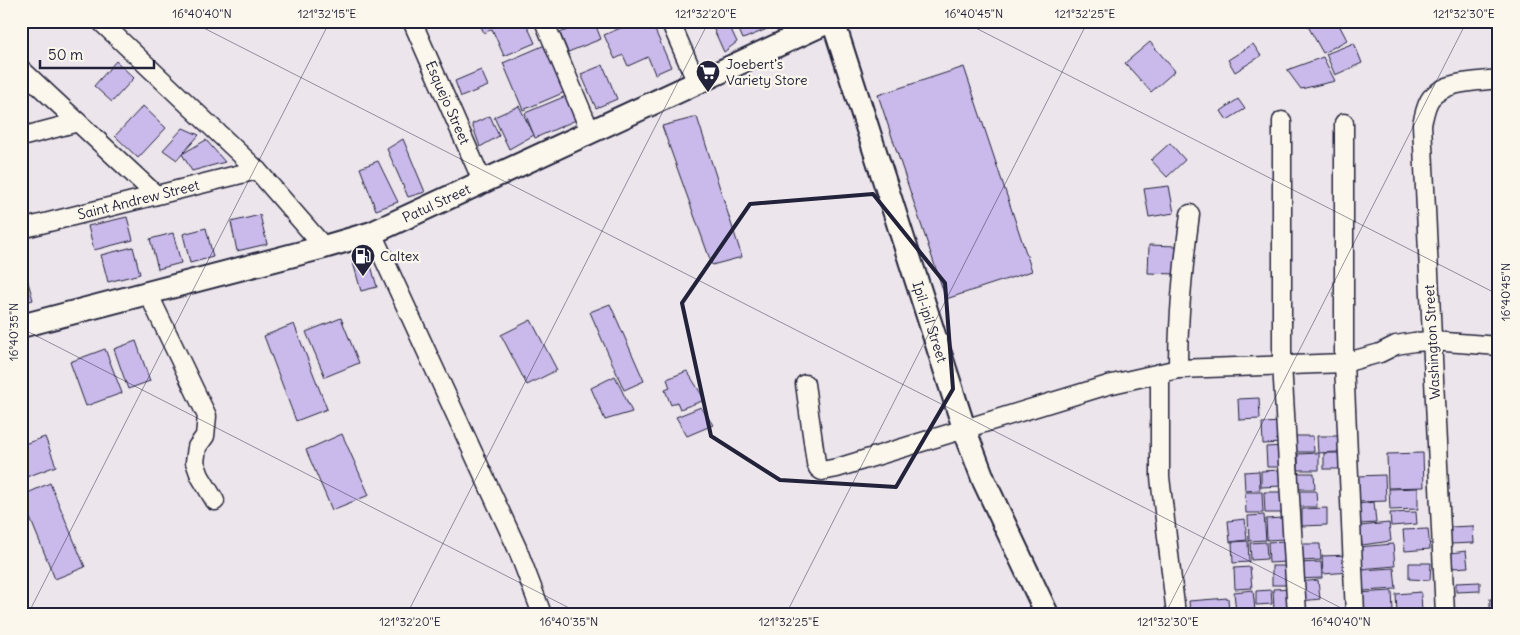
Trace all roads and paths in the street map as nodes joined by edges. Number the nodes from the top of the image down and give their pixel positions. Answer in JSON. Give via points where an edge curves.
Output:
{"nodes":[{"id":1,"x":100,"y":21,"type":"edge"},
{"id":2,"x":412,"y":21,"type":"edge"},
{"id":3,"x":544,"y":21,"type":"edge"},
{"id":4,"x":670,"y":21,"type":"edge"},
{"id":5,"x":831,"y":21,"type":"edge"},
{"id":6,"x":791,"y":30,"type":"edge"},
{"id":7,"x":21,"y":70,"type":"edge"},
{"id":8,"x":1499,"y":79,"type":"edge"},
{"id":9,"x":697,"y":84,"type":"junction"},
{"id":10,"x":78,"y":122,"type":"junction"},
{"id":11,"x":1282,"y":122,"type":"dead end"},
{"id":12,"x":1344,"y":123,"type":"dead end"},
{"id":13,"x":590,"y":131,"type":"junction"},
{"id":14,"x":21,"y":137,"type":"edge"},
{"id":15,"x":257,"y":170,"type":"junction"},
{"id":16,"x":483,"y":183,"type":"junction"},
{"id":17,"x":156,"y":195,"type":"junction"},
{"id":18,"x":1190,"y":214,"type":"dead end"},
{"id":19,"x":21,"y":229,"type":"edge"},
{"id":20,"x":372,"y":233,"type":"junction"},
{"id":21,"x":324,"y":248,"type":"junction"},
{"id":22,"x":148,"y":293,"type":"junction"},
{"id":23,"x":21,"y":326,"type":"edge"},
{"id":24,"x":1432,"y":341,"type":"junction"},
{"id":25,"x":1499,"y":346,"type":"edge"},
{"id":26,"x":1344,"y":363,"type":"junction"},
{"id":27,"x":1282,"y":364,"type":"junction"},
{"id":28,"x":1178,"y":369,"type":"junction"},
{"id":29,"x":1160,"y":372,"type":"junction"},
{"id":30,"x":805,"y":384,"type":"dead end"},
{"id":31,"x":964,"y":428,"type":"junction"},
{"id":32,"x":215,"y":501,"type":"dead end"},
{"id":33,"x":542,"y":614,"type":"edge"},
{"id":34,"x":1047,"y":614,"type":"edge"},
{"id":35,"x":1176,"y":614,"type":"edge"},
{"id":36,"x":1297,"y":614,"type":"edge"},
{"id":37,"x":1356,"y":614,"type":"edge"},
{"id":38,"x":1445,"y":614,"type":"edge"}],
"edges":[{"from":1,"to":15,"type":"street"},
{"from":2,"to":16,"type":"street","name":"Esquejo Street"},
{"from":3,"to":13,"type":"street"},
{"from":4,"to":9,"type":"street"},
{"from":5,"to":6,"type":"main road","name":"Patul Street"},
{"from":5,"to":31,"type":"main road","name":"Ipil-ipil Street"},
{"from":6,"to":9,"type":"main road","name":"Patul Street"},
{"from":7,"to":10,"type":"street"},
{"from":8,"to":24,"type":"street","name":"Washington Street","via":[[1454,84],[1440,91],[1430,99],[1422,124]]},
{"from":9,"to":13,"type":"main road","name":"Patul Street"},
{"from":10,"to":14,"type":"street"},
{"from":10,"to":17,"type":"street"},
{"from":11,"to":27,"type":"street"},
{"from":12,"to":26,"type":"street"},
{"from":13,"to":16,"type":"main road","name":"Patul Street"},
{"from":15,"to":17,"type":"street","name":"Saint Andrew Street"},
{"from":15,"to":21,"type":"street"},
{"from":16,"to":20,"type":"main road","name":"Patul Street"},
{"from":17,"to":19,"type":"street","name":"Saint Andrew Street"},
{"from":18,"to":28,"type":"street","via":[[1181,283]]},
{"from":20,"to":21,"type":"main road","name":"Patul Street"},
{"from":20,"to":33,"type":"street","via":[[517,548]]},
{"from":21,"to":22,"type":"main road","name":"Patul Street"},
{"from":22,"to":23,"type":"main road","name":"Patul Street"},
{"from":22,"to":32,"type":"street","via":[[208,416],[205,436],[197,447],[195,462]]},
{"from":24,"to":25,"type":"street"},
{"from":24,"to":26,"type":"street","via":[[1396,345]]},
{"from":24,"to":38,"type":"street","name":"Washington Street"},
{"from":26,"to":27,"type":"street"},
{"from":26,"to":37,"type":"street"},
{"from":27,"to":28,"type":"street"},
{"from":27,"to":36,"type":"street"},
{"from":28,"to":29,"type":"street"},
{"from":29,"to":31,"type":"street"},
{"from":29,"to":35,"type":"street","via":[[1160,477]]},
{"from":30,"to":31,"type":"street","via":[[816,463],[822,471]]},
{"from":31,"to":34,"type":"main road","name":"Ipil-ipil Street","via":[[984,481]]}]}
